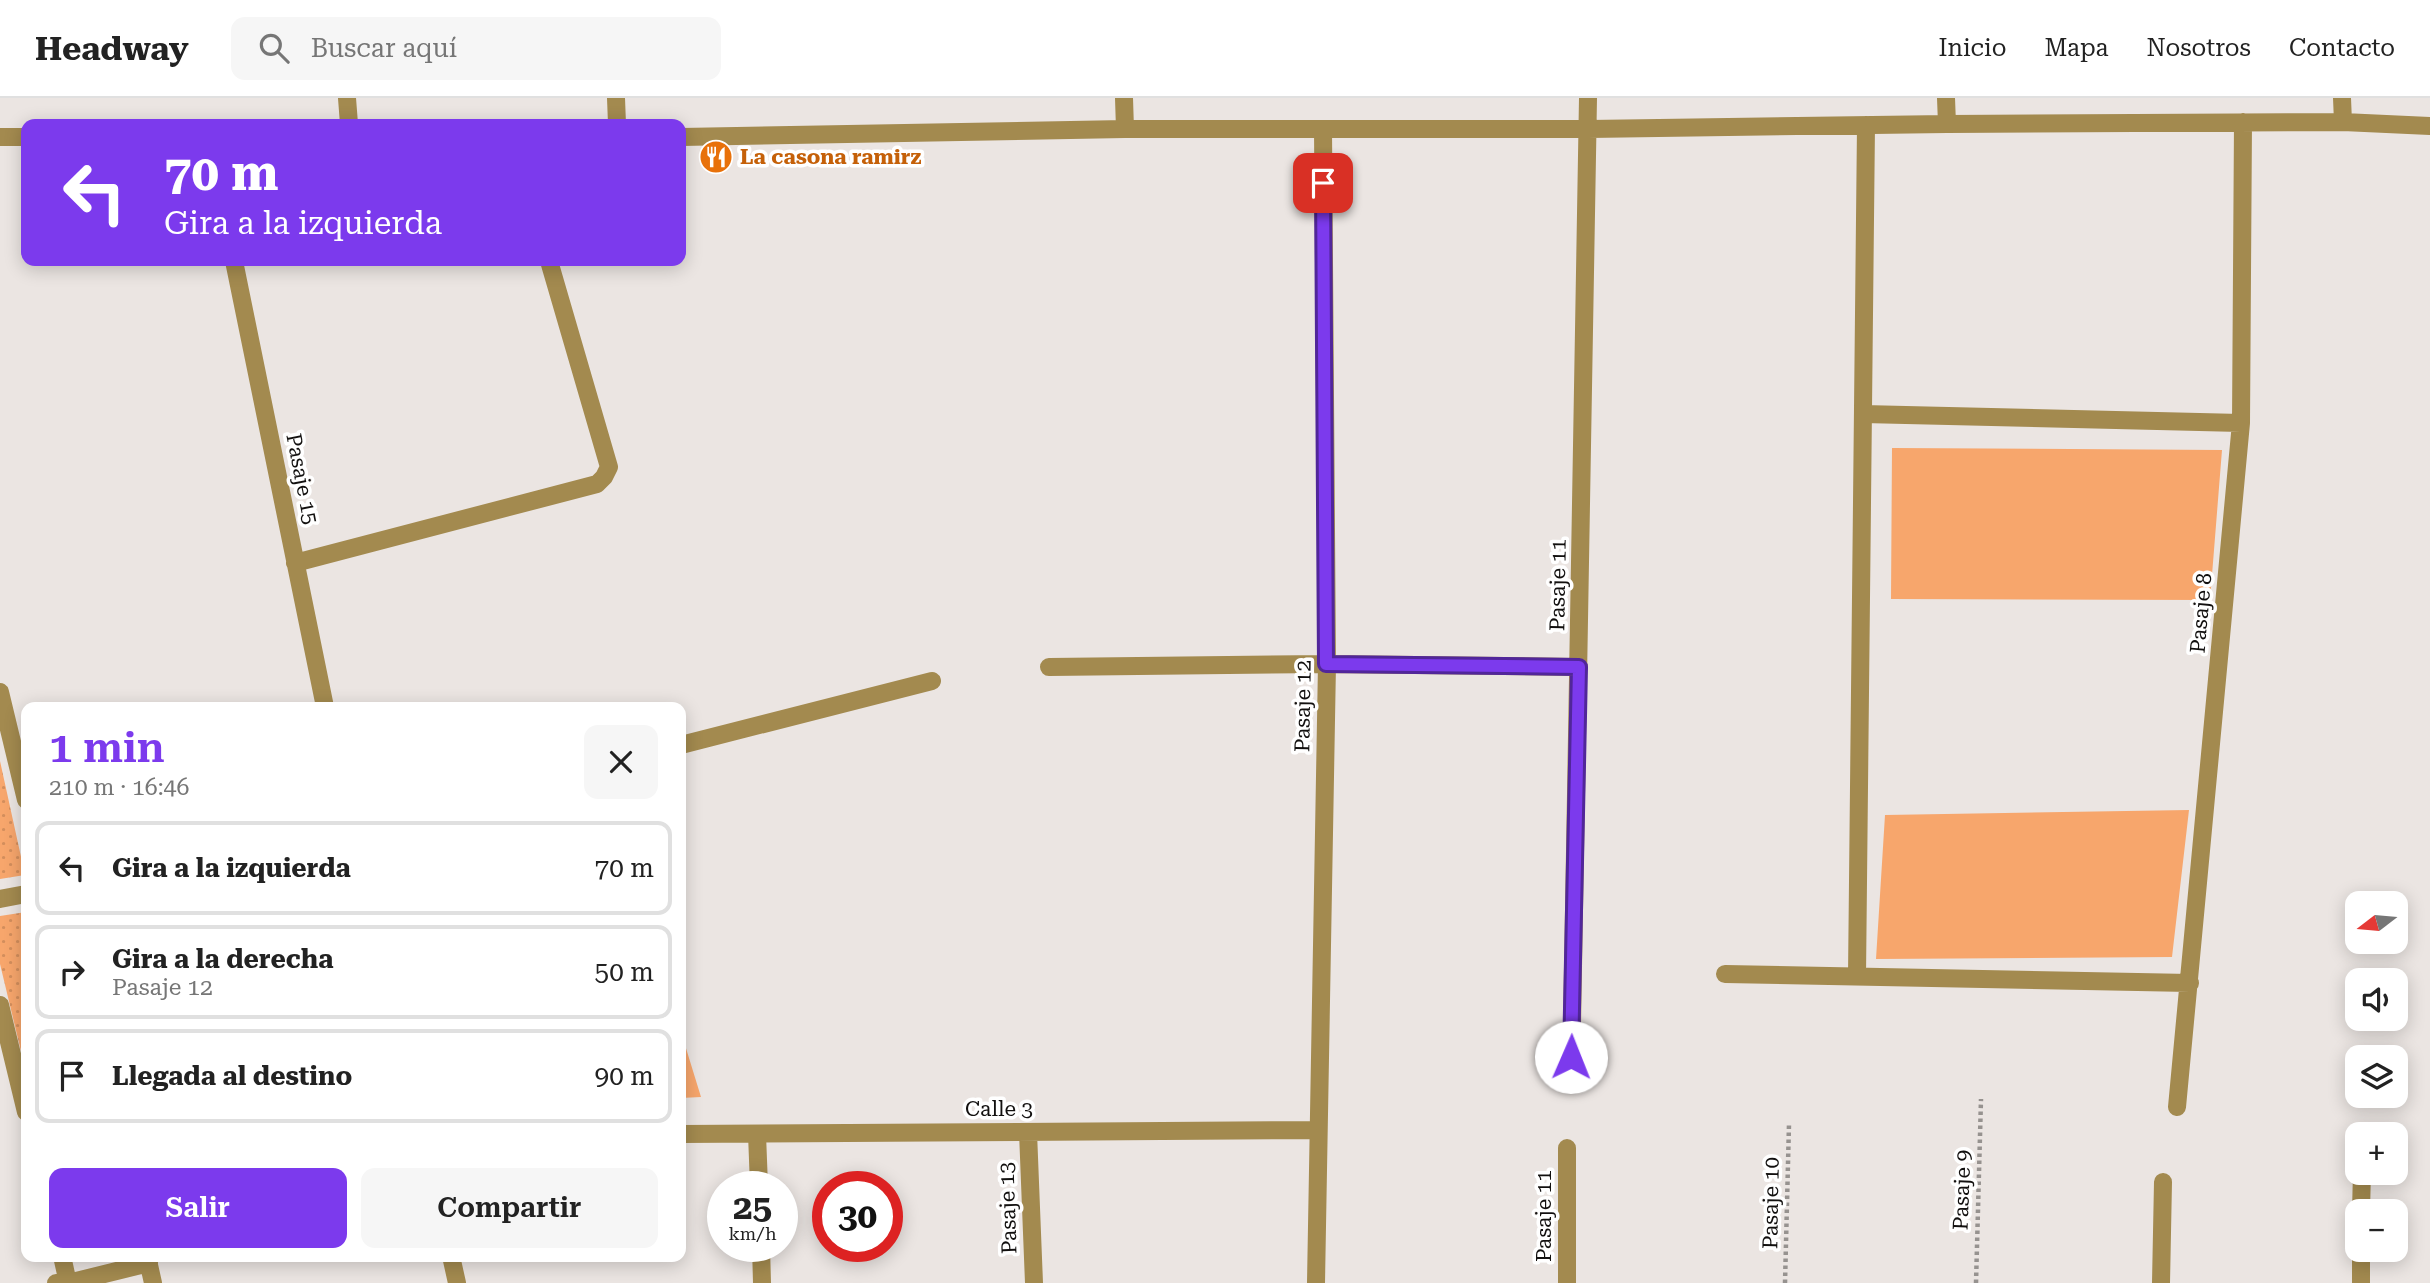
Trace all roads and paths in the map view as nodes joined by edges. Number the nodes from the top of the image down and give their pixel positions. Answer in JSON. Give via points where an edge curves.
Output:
{"nodes":[{"id":1,"x":347,"y":98,"type":"edge"},
{"id":2,"x":616,"y":98,"type":"edge"},
{"id":3,"x":1124,"y":98,"type":"edge"},
{"id":4,"x":1588,"y":98,"type":"edge"},
{"id":5,"x":1946,"y":98,"type":"edge"},
{"id":6,"x":2342,"y":98,"type":"edge"},
{"id":7,"x":349,"y":119,"type":"edge"},
{"id":8,"x":617,"y":119,"type":"edge"},
{"id":9,"x":2243,"y":122,"type":"junction"},
{"id":10,"x":2343,"y":122,"type":"junction"},
{"id":11,"x":1947,"y":124,"type":"junction"},
{"id":12,"x":1866,"y":125,"type":"junction"},
{"id":13,"x":2430,"y":126,"type":"edge"},
{"id":14,"x":1125,"y":129,"type":"junction"},
{"id":15,"x":1323,"y":129,"type":"junction"},
{"id":16,"x":1590,"y":129,"type":"junction"},
{"id":17,"x":0,"y":137,"type":"edge"},
{"id":18,"x":686,"y":137,"type":"edge"},
{"id":19,"x":21,"y":138,"type":"edge"},
{"id":20,"x":235,"y":266,"type":"edge"},
{"id":21,"x":550,"y":266,"type":"edge"},
{"id":22,"x":1863,"y":414,"type":"junction"},
{"id":23,"x":2241,"y":423,"type":"junction"},
{"id":24,"x":295,"y":563,"type":"junction"},
{"id":25,"x":1326,"y":664,"type":"junction"},
{"id":26,"x":1049,"y":667,"type":"dead end"},
{"id":27,"x":1579,"y":667,"type":"junction"},
{"id":28,"x":932,"y":681,"type":"dead end"},
{"id":29,"x":0,"y":692,"type":"edge"},
{"id":30,"x":323,"y":702,"type":"edge"},
{"id":31,"x":686,"y":744,"type":"edge"},
{"id":32,"x":21,"y":779,"type":"edge"},
{"id":33,"x":21,"y":895,"type":"edge"},
{"id":34,"x":0,"y":899,"type":"edge"},
{"id":35,"x":1724,"y":974,"type":"dead end"},
{"id":36,"x":1857,"y":976,"type":"junction"},
{"id":37,"x":2190,"y":983,"type":"junction"},
{"id":38,"x":0,"y":1005,"type":"edge"},
{"id":39,"x":1571,"y":1084,"type":"dead end"},
{"id":40,"x":21,"y":1091,"type":"edge"},
{"id":41,"x":1980,"y":1098,"type":"dead end"},
{"id":42,"x":2177,"y":1107,"type":"dead end"},
{"id":43,"x":1789,"y":1124,"type":"dead end"},
{"id":44,"x":1318,"y":1130,"type":"junction"},
{"id":45,"x":1028,"y":1132,"type":"junction"},
{"id":46,"x":686,"y":1134,"type":"edge"},
{"id":47,"x":757,"y":1134,"type":"junction"},
{"id":48,"x":1567,"y":1148,"type":"dead end"},
{"id":49,"x":758,"y":1171,"type":"edge"},
{"id":50,"x":2163,"y":1182,"type":"dead end"},
{"id":51,"x":63,"y":1262,"type":"edge"},
{"id":52,"x":141,"y":1262,"type":"edge"},
{"id":53,"x":148,"y":1262,"type":"edge"},
{"id":54,"x":452,"y":1262,"type":"edge"},
{"id":55,"x":761,"y":1262,"type":"edge"},
{"id":56,"x":2361,"y":1262,"type":"edge"},
{"id":57,"x":56,"y":1283,"type":"edge"},
{"id":58,"x":68,"y":1283,"type":"edge"},
{"id":59,"x":153,"y":1283,"type":"edge"},
{"id":60,"x":457,"y":1283,"type":"edge"},
{"id":61,"x":762,"y":1283,"type":"edge"},
{"id":62,"x":1034,"y":1283,"type":"edge"},
{"id":63,"x":1316,"y":1283,"type":"edge"},
{"id":64,"x":1567,"y":1283,"type":"edge"},
{"id":65,"x":1785,"y":1283,"type":"edge"},
{"id":66,"x":1976,"y":1283,"type":"edge"},
{"id":67,"x":2161,"y":1283,"type":"edge"},
{"id":68,"x":2361,"y":1283,"type":"edge"}],
"edges":[{"from":1,"to":7,"type":"street"},
{"from":2,"to":8,"type":"street"},
{"from":3,"to":14,"type":"street"},
{"from":4,"to":16,"type":"street","name":"Pasaje 11"},
{"from":5,"to":11,"type":"street"},
{"from":6,"to":10,"type":"street"},
{"from":9,"to":10,"type":"street"},
{"from":9,"to":11,"type":"street"},
{"from":9,"to":23,"type":"street","name":"Pasaje 8"},
{"from":10,"to":13,"type":"street"},
{"from":11,"to":12,"type":"street"},
{"from":12,"to":16,"type":"street"},
{"from":12,"to":22,"type":"street"},
{"from":14,"to":15,"type":"street"},
{"from":14,"to":18,"type":"street"},
{"from":15,"to":16,"type":"street"},
{"from":15,"to":25,"type":"street","name":"Pasaje 12"},
{"from":16,"to":27,"type":"street","name":"Pasaje 11"},
{"from":17,"to":19,"type":"street"},
{"from":20,"to":24,"type":"street","name":"Pasaje 15"},
{"from":21,"to":24,"type":"street","via":[[609,467],[604,477],[597,484]]},
{"from":22,"to":23,"type":"street"},
{"from":22,"to":36,"type":"street"},
{"from":23,"to":37,"type":"street","name":"Pasaje 8"},
{"from":24,"to":30,"type":"street","name":"Pasaje 15"},
{"from":25,"to":26,"type":"street"},
{"from":25,"to":27,"type":"street"},
{"from":25,"to":44,"type":"street","name":"Pasaje 12"},
{"from":27,"to":39,"type":"street","name":"Pasaje 11"},
{"from":28,"to":31,"type":"street"},
{"from":29,"to":32,"type":"street"},
{"from":33,"to":34,"type":"street"},
{"from":35,"to":36,"type":"street"},
{"from":36,"to":37,"type":"street"},
{"from":37,"to":42,"type":"street","name":"Pasaje 8"},
{"from":38,"to":40,"type":"street"},
{"from":41,"to":66,"type":"path","name":"Pasaje 9"},
{"from":43,"to":65,"type":"path","name":"Pasaje 10"},
{"from":44,"to":45,"type":"street","name":"Calle 3"},
{"from":44,"to":63,"type":"street","name":"Pasaje 12"},
{"from":45,"to":47,"type":"street","name":"Calle 3"},
{"from":45,"to":62,"type":"street","name":"Pasaje 13"},
{"from":46,"to":47,"type":"street","name":"Calle 3"},
{"from":47,"to":49,"type":"street"},
{"from":48,"to":64,"type":"street","name":"Pasaje 11"},
{"from":50,"to":67,"type":"street"},
{"from":51,"to":58,"type":"street"},
{"from":52,"to":58,"type":"street"},
{"from":53,"to":59,"type":"street"},
{"from":54,"to":60,"type":"street"},
{"from":55,"to":61,"type":"street"},
{"from":56,"to":68,"type":"street"},
{"from":57,"to":58,"type":"street"}]}
